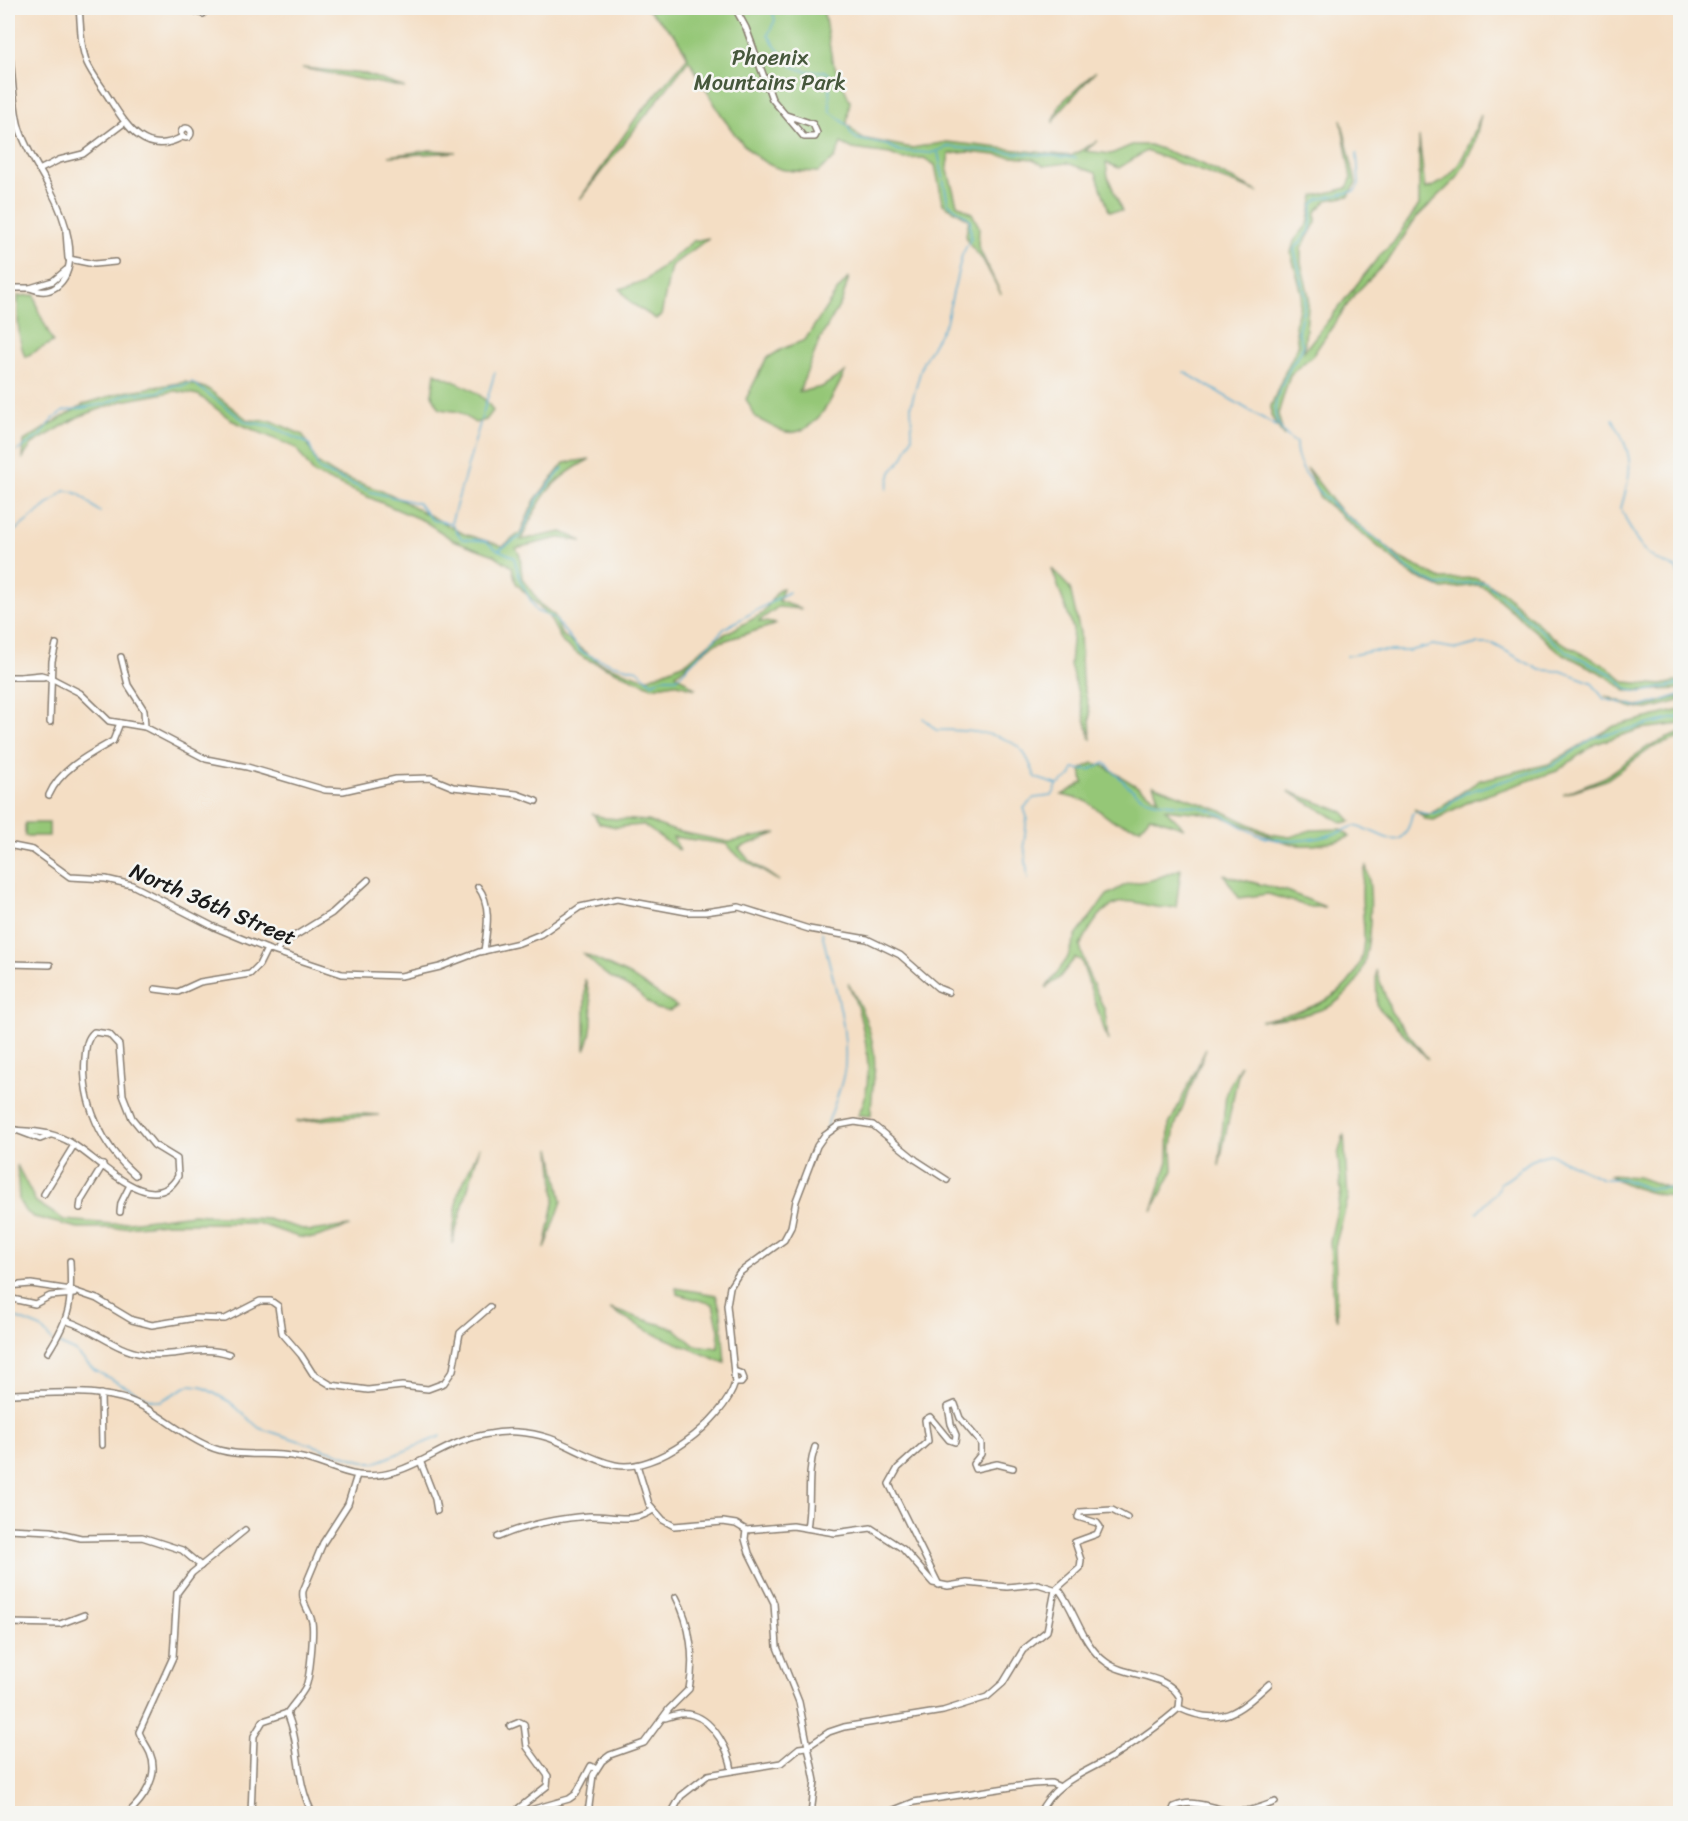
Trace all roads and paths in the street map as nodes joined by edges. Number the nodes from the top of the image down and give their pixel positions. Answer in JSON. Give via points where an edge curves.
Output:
{"nodes":[{"id":1,"x":79,"y":8,"type":"edge"},
{"id":2,"x":196,"y":8,"type":"edge"},
{"id":3,"x":206,"y":8,"type":"edge"},
{"id":4,"x":735,"y":8,"type":"edge"},
{"id":5,"x":8,"y":44,"type":"edge"},
{"id":6,"x":10,"y":85,"type":"edge"},
{"id":7,"x":786,"y":115,"type":"junction"},
{"id":8,"x":124,"y":123,"type":"junction"},
{"id":9,"x":182,"y":136,"type":"dead end"},
{"id":10,"x":39,"y":170,"type":"junction"},
{"id":11,"x":69,"y":259,"type":"junction"},
{"id":12,"x":115,"y":262,"type":"dead end"},
{"id":13,"x":8,"y":288,"type":"edge"},
{"id":14,"x":56,"y":644,"type":"dead end"},
{"id":15,"x":121,"y":657,"type":"dead end"},
{"id":16,"x":8,"y":677,"type":"edge"},
{"id":17,"x":48,"y":678,"type":"junction"},
{"id":18,"x":50,"y":722,"type":"dead end"},
{"id":19,"x":120,"y":723,"type":"junction"},
{"id":20,"x":145,"y":727,"type":"junction"},
{"id":21,"x":49,"y":795,"type":"dead end"},
{"id":22,"x":536,"y":801,"type":"dead end"},
{"id":23,"x":8,"y":846,"type":"edge"},
{"id":24,"x":368,"y":880,"type":"dead end"},
{"id":25,"x":478,"y":887,"type":"dead end"},
{"id":26,"x":267,"y":949,"type":"junction"},
{"id":27,"x":277,"y":951,"type":"junction"},
{"id":28,"x":484,"y":951,"type":"junction"},
{"id":29,"x":8,"y":964,"type":"edge"},
{"id":30,"x":50,"y":965,"type":"dead end"},
{"id":31,"x":154,"y":989,"type":"dead end"},
{"id":32,"x":948,"y":992,"type":"dead end"},
{"id":33,"x":12,"y":1130,"type":"edge"},
{"id":34,"x":47,"y":1137,"type":"junction"},
{"id":35,"x":74,"y":1145,"type":"junction"},
{"id":36,"x":123,"y":1165,"type":"junction"},
{"id":37,"x":103,"y":1166,"type":"junction"},
{"id":38,"x":114,"y":1175,"type":"junction"},
{"id":39,"x":135,"y":1175,"type":"dead end"},
{"id":40,"x":947,"y":1180,"type":"dead end"},
{"id":41,"x":130,"y":1185,"type":"junction"},
{"id":42,"x":44,"y":1194,"type":"dead end"},
{"id":43,"x":80,"y":1208,"type":"dead end"},
{"id":44,"x":120,"y":1212,"type":"dead end"},
{"id":45,"x":70,"y":1261,"type":"dead end"},
{"id":46,"x":25,"y":1285,"type":"junction"},
{"id":47,"x":8,"y":1286,"type":"edge"},
{"id":48,"x":71,"y":1292,"type":"junction"},
{"id":49,"x":8,"y":1299,"type":"edge"},
{"id":50,"x":25,"y":1301,"type":"junction"},
{"id":51,"x":490,"y":1307,"type":"dead end"},
{"id":52,"x":67,"y":1321,"type":"junction"},
{"id":53,"x":49,"y":1350,"type":"dead end"},
{"id":54,"x":229,"y":1354,"type":"dead end"},
{"id":55,"x":734,"y":1371,"type":"junction"},
{"id":56,"x":735,"y":1383,"type":"junction"},
{"id":57,"x":8,"y":1394,"type":"edge"},
{"id":58,"x":100,"y":1394,"type":"junction"},
{"id":59,"x":102,"y":1445,"type":"dead end"},
{"id":60,"x":815,"y":1447,"type":"dead end"},
{"id":61,"x":421,"y":1463,"type":"junction"},
{"id":62,"x":637,"y":1465,"type":"junction"},
{"id":63,"x":1013,"y":1468,"type":"dead end"},
{"id":64,"x":357,"y":1475,"type":"junction"},
{"id":65,"x":653,"y":1510,"type":"junction"},
{"id":66,"x":437,"y":1511,"type":"dead end"},
{"id":67,"x":1127,"y":1518,"type":"dead end"},
{"id":68,"x":807,"y":1528,"type":"junction"},
{"id":69,"x":8,"y":1529,"type":"edge"},
{"id":70,"x":245,"y":1530,"type":"dead end"},
{"id":71,"x":746,"y":1530,"type":"junction"},
{"id":72,"x":498,"y":1537,"type":"dead end"},
{"id":73,"x":201,"y":1566,"type":"junction"},
{"id":74,"x":939,"y":1585,"type":"junction"},
{"id":75,"x":1055,"y":1590,"type":"junction"},
{"id":76,"x":676,"y":1598,"type":"dead end"},
{"id":77,"x":84,"y":1615,"type":"dead end"},
{"id":78,"x":8,"y":1623,"type":"edge"},
{"id":79,"x":1269,"y":1684,"type":"dead end"},
{"id":80,"x":1179,"y":1708,"type":"junction"},
{"id":81,"x":287,"y":1713,"type":"junction"},
{"id":82,"x":665,"y":1718,"type":"junction"},
{"id":83,"x":510,"y":1726,"type":"dead end"},
{"id":84,"x":807,"y":1747,"type":"junction"},
{"id":85,"x":596,"y":1769,"type":"junction"},
{"id":86,"x":732,"y":1772,"type":"junction"},
{"id":87,"x":1058,"y":1786,"type":"junction"},
{"id":88,"x":1275,"y":1802,"type":"dead end"},
{"id":89,"x":131,"y":1812,"type":"edge"},
{"id":90,"x":251,"y":1814,"type":"edge"},
{"id":91,"x":313,"y":1814,"type":"edge"},
{"id":92,"x":585,"y":1814,"type":"edge"},
{"id":93,"x":671,"y":1814,"type":"edge"},
{"id":94,"x":811,"y":1814,"type":"edge"},
{"id":95,"x":884,"y":1814,"type":"edge"},
{"id":96,"x":1039,"y":1814,"type":"edge"},
{"id":97,"x":1171,"y":1814,"type":"edge"}],
"edges":[{"from":1,"to":8,"type":"street","via":[[87,63]]},
{"from":2,"to":3,"type":"street","via":[[200,14]]},
{"from":4,"to":7,"type":"street","via":[[772,99]]},
{"from":5,"to":6,"type":"street"},
{"from":6,"to":10,"type":"street","via":[[18,125]]},
{"from":7,"to":7,"type":"street","via":[[804,137],[817,133],[813,124]]},
{"from":8,"to":9,"type":"street","via":[[147,140],[167,142]]},
{"from":8,"to":10,"type":"street","via":[[83,154]]},
{"from":10,"to":11,"type":"street","via":[[62,213]]},
{"from":11,"to":12,"type":"street","via":[[94,264]]},
{"from":11,"to":13,"type":"street","via":[[58,281],[30,288]]},
{"from":14,"to":17,"type":"street"},
{"from":15,"to":20,"type":"street","via":[[128,685],[144,711]]},
{"from":16,"to":17,"type":"street"},
{"from":17,"to":18,"type":"street"},
{"from":17,"to":19,"type":"street","via":[[80,693],[106,718]]},
{"from":19,"to":20,"type":"street"},
{"from":19,"to":21,"type":"street","via":[[113,741],[82,759]]},
{"from":20,"to":22,"type":"street","via":[[206,759],[326,790],[431,778],[453,787],[517,794]]},
{"from":23,"to":26,"type":"street","name":"North 36th Street","via":[[33,850],[70,877],[132,885]]},
{"from":24,"to":27,"type":"street","via":[[332,913],[280,945]]},
{"from":25,"to":28,"type":"street","via":[[488,918]]},
{"from":26,"to":27,"type":"street","name":"North 36th Street"},
{"from":26,"to":31,"type":"street","via":[[254,972],[243,977],[200,982],[178,992]]},
{"from":27,"to":28,"type":"street","name":"North 36th Street","via":[[342,974],[388,976],[426,970]]},
{"from":28,"to":32,"type":"street","name":"North 36th Street","via":[[530,939],[580,907],[604,901],[626,900],[687,912],[739,907],[809,929],[875,942],[900,955]]},
{"from":29,"to":30,"type":"street"},
{"from":33,"to":34,"type":"street"},
{"from":33,"to":34,"type":"street","via":[[30,1136],[35,1143]]},
{"from":34,"to":35,"type":"street"},
{"from":35,"to":37,"type":"street"},
{"from":35,"to":42,"type":"street"},
{"from":36,"to":38,"type":"street"},
{"from":36,"to":39,"type":"street"},
{"from":36,"to":41,"type":"street","via":[[101,1132],[87,1091],[87,1042],[98,1031],[112,1036],[119,1045],[123,1095],[132,1118],[154,1145],[174,1156],[179,1164],[175,1182],[164,1190],[150,1193]]},
{"from":37,"to":38,"type":"street"},
{"from":37,"to":43,"type":"street"},
{"from":38,"to":41,"type":"street"},
{"from":40,"to":55,"type":"street","via":[[873,1125],[839,1125],[824,1136],[796,1201],[789,1233],[777,1248],[739,1273],[730,1287],[727,1305]]},
{"from":41,"to":44,"type":"street"},
{"from":45,"to":48,"type":"street"},
{"from":46,"to":47,"type":"street"},
{"from":46,"to":48,"type":"street"},
{"from":46,"to":50,"type":"street"},
{"from":48,"to":50,"type":"street","via":[[35,1304]]},
{"from":48,"to":51,"type":"street","via":[[97,1299],[132,1320],[152,1325],[195,1318],[225,1319],[260,1301],[271,1300],[278,1306],[284,1336],[318,1379],[331,1385],[368,1390],[402,1386],[428,1389],[444,1383],[453,1370],[460,1334]]},
{"from":48,"to":52,"type":"street"},
{"from":49,"to":50,"type":"street"},
{"from":52,"to":53,"type":"street"},
{"from":52,"to":54,"type":"street","via":[[132,1352],[154,1356],[207,1349]]},
{"from":55,"to":56,"type":"street"},
{"from":55,"to":56,"type":"street","via":[[744,1379]]},
{"from":56,"to":62,"type":"street","via":[[729,1398],[702,1430]]},
{"from":57,"to":58,"type":"street"},
{"from":58,"to":59,"type":"street"},
{"from":58,"to":64,"type":"street","via":[[134,1403],[219,1451],[294,1456]]},
{"from":60,"to":68,"type":"street","via":[[810,1464]]},
{"from":61,"to":62,"type":"street","via":[[457,1443],[513,1432],[558,1440],[609,1463]]},
{"from":61,"to":64,"type":"street","via":[[394,1473]]},
{"from":61,"to":66,"type":"street"},
{"from":62,"to":65,"type":"street"},
{"from":63,"to":74,"type":"street","via":[[997,1464],[975,1469],[973,1464],[981,1454],[981,1443],[960,1418],[955,1404],[948,1407],[955,1442],[930,1417],[925,1420],[928,1441],[912,1452],[889,1484]]},
{"from":64,"to":81,"type":"street","via":[[348,1504],[323,1543],[303,1588],[302,1599],[314,1631],[304,1690]]},
{"from":65,"to":71,"type":"street","via":[[674,1526],[723,1522]]},
{"from":65,"to":72,"type":"street","via":[[626,1519],[591,1516],[539,1524]]},
{"from":67,"to":75,"type":"street","via":[[1112,1510],[1080,1512],[1078,1517],[1100,1527],[1094,1537],[1075,1542],[1080,1568]]},
{"from":68,"to":71,"type":"street"},
{"from":68,"to":74,"type":"street","via":[[835,1533],[860,1528],[874,1530],[903,1549]]},
{"from":69,"to":73,"type":"street","via":[[51,1531],[81,1538],[141,1537],[182,1550]]},
{"from":70,"to":73,"type":"street"},
{"from":71,"to":84,"type":"street","via":[[749,1553],[774,1602],[777,1647],[799,1702]]},
{"from":73,"to":89,"type":"street","via":[[177,1593],[173,1657],[139,1732],[152,1759],[153,1777]]},
{"from":74,"to":75,"type":"street","via":[[1038,1584]]},
{"from":75,"to":80,"type":"street","via":[[1063,1596],[1099,1656],[1110,1665],[1142,1674],[1173,1690],[1180,1698]]},
{"from":75,"to":84,"type":"street","via":[[1047,1631],[1023,1650],[1003,1683],[987,1697],[943,1711],[844,1727]]},
{"from":76,"to":82,"type":"street","via":[[691,1644],[691,1668],[689,1689]]},
{"from":77,"to":78,"type":"street","via":[[60,1624]]},
{"from":79,"to":80,"type":"street","via":[[1230,1715],[1194,1715]]},
{"from":80,"to":87,"type":"street","via":[[1124,1750]]},
{"from":81,"to":90,"type":"street","via":[[263,1721],[254,1736]]},
{"from":81,"to":91,"type":"street","via":[[293,1727],[299,1774]]},
{"from":82,"to":85,"type":"street","via":[[644,1743],[610,1755]]},
{"from":82,"to":86,"type":"street","via":[[685,1714],[701,1719],[723,1743]]},
{"from":83,"to":85,"type":"street","via":[[524,1724],[527,1747],[548,1776],[547,1786],[519,1808],[520,1813],[569,1800],[591,1766]]},
{"from":84,"to":86,"type":"street","via":[[799,1748],[781,1764]]},
{"from":84,"to":94,"type":"street","via":[[815,1781]]},
{"from":85,"to":92,"type":"street"},
{"from":86,"to":93,"type":"street","via":[[717,1772],[700,1779],[676,1800]]},
{"from":87,"to":95,"type":"street","via":[[1032,1785],[914,1802]]},
{"from":87,"to":96,"type":"street"},
{"from":88,"to":97,"type":"street","via":[[1248,1811],[1188,1802],[1174,1807]]}]}
